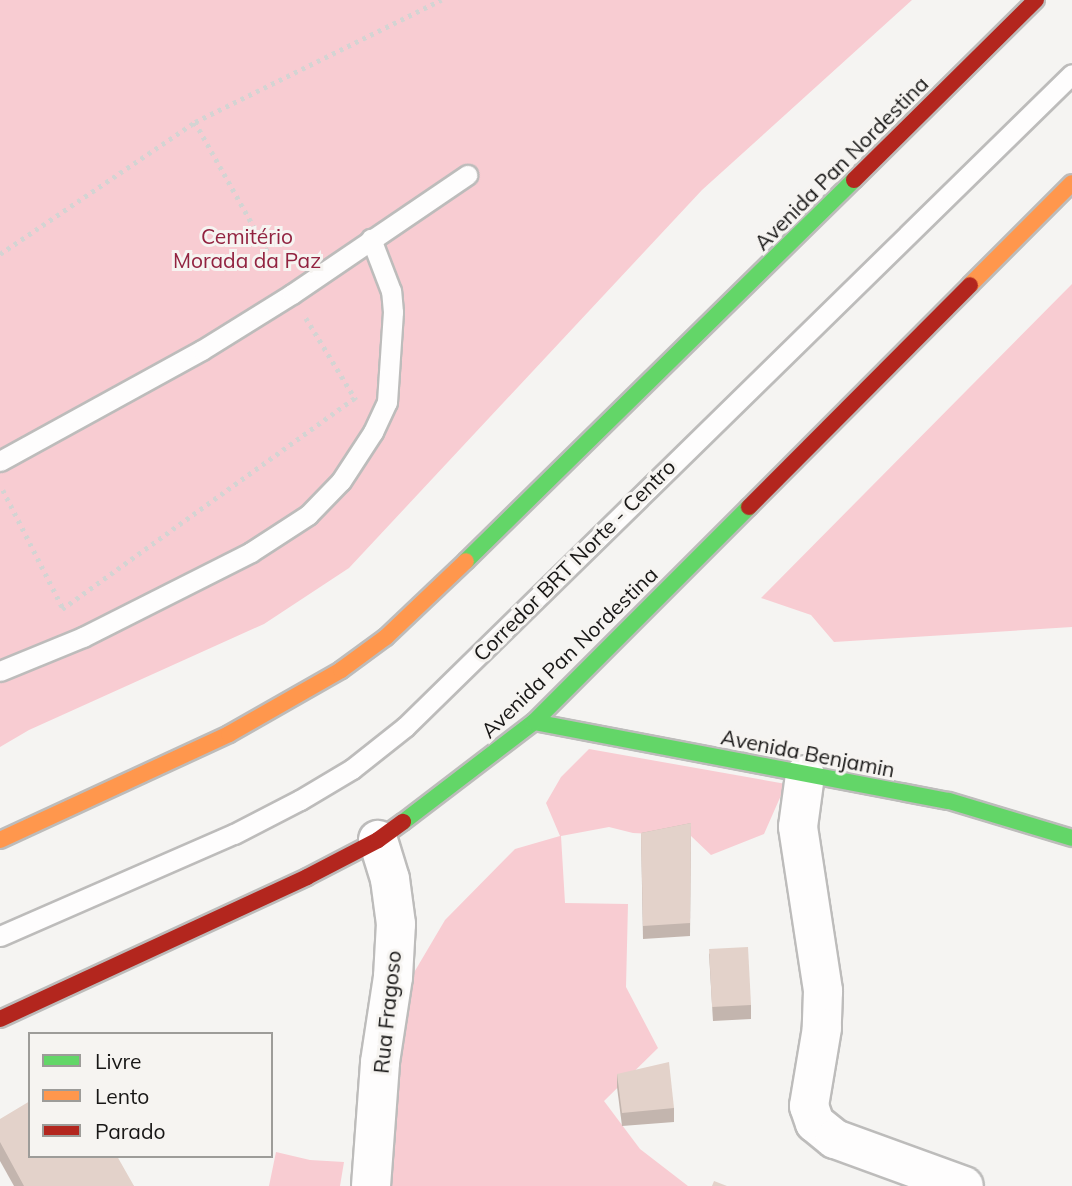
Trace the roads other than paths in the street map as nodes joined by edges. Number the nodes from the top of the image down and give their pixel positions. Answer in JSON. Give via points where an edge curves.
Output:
{"nodes":[{"id":1,"x":1036,"y":0,"type":"edge"},
{"id":2,"x":1072,"y":74,"type":"edge"},
{"id":3,"x":467,"y":175,"type":"dead end"},
{"id":4,"x":1072,"y":183,"type":"edge"},
{"id":5,"x":370,"y":239,"type":"junction"},
{"id":6,"x":0,"y":461,"type":"edge"},
{"id":7,"x":0,"y":671,"type":"edge"},
{"id":8,"x":534,"y":722,"type":"junction"},
{"id":9,"x":805,"y":775,"type":"junction"},
{"id":10,"x":1072,"y":838,"type":"edge"},
{"id":11,"x":0,"y":840,"type":"edge"},
{"id":12,"x":377,"y":840,"type":"junction"},
{"id":13,"x":0,"y":936,"type":"edge"},
{"id":14,"x":0,"y":1019,"type":"edge"},
{"id":15,"x":371,"y":1186,"type":"edge"},
{"id":16,"x":964,"y":1186,"type":"edge"}],
"edges":[{"from":1,"to":11,"type":"main road","name":"Avenida Pan Nordestina","via":[[562,470],[386,637],[341,670],[229,734]]},
{"from":2,"to":13,"type":"lane","name":"Corredor BRT Norte - Centro","via":[[405,727],[352,769],[300,800],[234,834]]},
{"from":3,"to":5,"type":"lane"},
{"from":4,"to":8,"type":"main road","name":"Avenida Pan Nordestina"},
{"from":5,"to":6,"type":"lane","via":[[202,350]]},
{"from":5,"to":7,"type":"lane","via":[[391,290],[387,402],[341,481],[308,515],[251,552],[83,637]]},
{"from":8,"to":9,"type":"main road","name":"Avenida Benjamin"},
{"from":8,"to":12,"type":"main road","name":"Avenida Pan Nordestina"},
{"from":9,"to":10,"type":"main road","name":"Avenida Benjamin","via":[[949,801]]},
{"from":9,"to":16,"type":"street","via":[[798,827],[824,991],[809,1107],[815,1123],[835,1139]]},
{"from":12,"to":14,"type":"main road","name":"Avenida Pan Nordestina"},
{"from":12,"to":15,"type":"street","name":"Rua Fragoso","via":[[390,879],[396,924]]}]}
